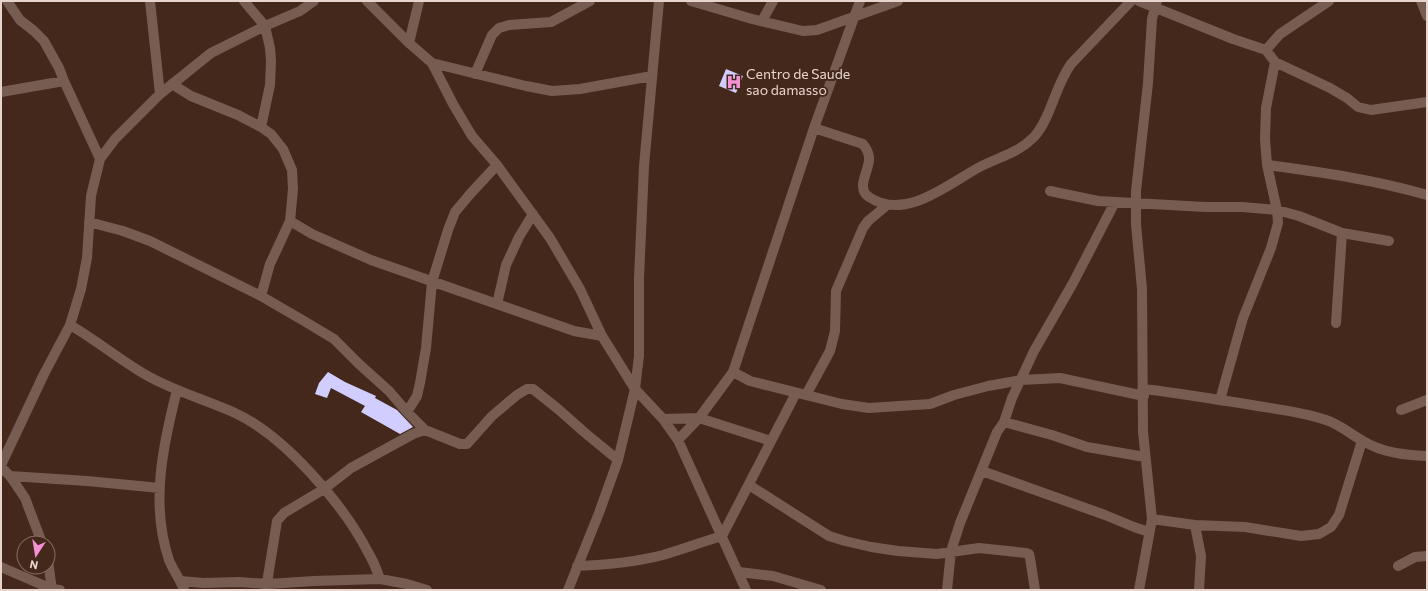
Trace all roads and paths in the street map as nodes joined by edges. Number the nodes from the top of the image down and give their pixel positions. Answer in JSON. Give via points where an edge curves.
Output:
{"nodes":[{"id":1,"x":7,"y":1,"type":"edge"},
{"id":2,"x":150,"y":1,"type":"edge"},
{"id":3,"x":244,"y":1,"type":"edge"},
{"id":4,"x":314,"y":1,"type":"edge"},
{"id":5,"x":367,"y":1,"type":"edge"},
{"id":6,"x":419,"y":1,"type":"edge"},
{"id":7,"x":590,"y":1,"type":"edge"},
{"id":8,"x":659,"y":1,"type":"edge"},
{"id":9,"x":691,"y":1,"type":"edge"},
{"id":10,"x":773,"y":1,"type":"edge"},
{"id":11,"x":860,"y":1,"type":"edge"},
{"id":12,"x":898,"y":1,"type":"edge"},
{"id":13,"x":1131,"y":1,"type":"edge"},
{"id":14,"x":1139,"y":1,"type":"edge"},
{"id":15,"x":1329,"y":1,"type":"edge"},
{"id":16,"x":1421,"y":1,"type":"edge"},
{"id":17,"x":1156,"y":5,"type":"edge"},
{"id":18,"x":855,"y":16,"type":"junction"},
{"id":19,"x":1427,"y":16,"type":"edge"},
{"id":20,"x":762,"y":21,"type":"junction"},
{"id":21,"x":265,"y":26,"type":"junction"},
{"id":22,"x":409,"y":43,"type":"junction"},
{"id":23,"x":1266,"y":50,"type":"junction"},
{"id":24,"x":1274,"y":62,"type":"junction"},
{"id":25,"x":432,"y":63,"type":"junction"},
{"id":26,"x":475,"y":74,"type":"junction"},
{"id":27,"x":652,"y":76,"type":"junction"},
{"id":28,"x":64,"y":81,"type":"junction"},
{"id":29,"x":172,"y":84,"type":"junction"},
{"id":30,"x":1,"y":92,"type":"edge"},
{"id":31,"x":160,"y":94,"type":"junction"},
{"id":32,"x":1427,"y":102,"type":"edge"},
{"id":33,"x":261,"y":126,"type":"junction"},
{"id":34,"x":814,"y":128,"type":"junction"},
{"id":35,"x":100,"y":159,"type":"junction"},
{"id":36,"x":497,"y":165,"type":"junction"},
{"id":37,"x":1267,"y":165,"type":"junction"},
{"id":38,"x":1050,"y":192,"type":"dead end"},
{"id":39,"x":1427,"y":195,"type":"edge"},
{"id":40,"x":1115,"y":202,"type":"junction"},
{"id":41,"x":1137,"y":203,"type":"junction"},
{"id":42,"x":886,"y":206,"type":"junction"},
{"id":43,"x":1277,"y":210,"type":"junction"},
{"id":44,"x":533,"y":214,"type":"junction"},
{"id":45,"x":290,"y":221,"type":"junction"},
{"id":46,"x":89,"y":222,"type":"junction"},
{"id":47,"x":1342,"y":233,"type":"junction"},
{"id":48,"x":1389,"y":241,"type":"dead end"},
{"id":49,"x":432,"y":282,"type":"junction"},
{"id":50,"x":261,"y":296,"type":"junction"},
{"id":51,"x":497,"y":304,"type":"junction"},
{"id":52,"x":1336,"y":323,"type":"dead end"},
{"id":53,"x":70,"y":324,"type":"junction"},
{"id":54,"x":602,"y":336,"type":"junction"},
{"id":55,"x":733,"y":372,"type":"junction"},
{"id":56,"x":1021,"y":380,"type":"junction"},
{"id":57,"x":635,"y":388,"type":"junction"},
{"id":58,"x":177,"y":390,"type":"junction"},
{"id":59,"x":1144,"y":393,"type":"junction"},
{"id":60,"x":801,"y":394,"type":"junction"},
{"id":61,"x":1220,"y":400,"type":"junction"},
{"id":62,"x":1427,"y":400,"type":"edge"},
{"id":63,"x":1401,"y":410,"type":"dead end"},
{"id":64,"x":407,"y":412,"type":"junction"},
{"id":65,"x":699,"y":418,"type":"junction"},
{"id":66,"x":663,"y":419,"type":"junction"},
{"id":67,"x":1004,"y":422,"type":"junction"},
{"id":68,"x":425,"y":430,"type":"junction"},
{"id":69,"x":678,"y":440,"type":"junction"},
{"id":70,"x":771,"y":441,"type":"junction"},
{"id":71,"x":1362,"y":441,"type":"junction"},
{"id":72,"x":1427,"y":456,"type":"edge"},
{"id":73,"x":1145,"y":457,"type":"junction"},
{"id":74,"x":618,"y":460,"type":"junction"},
{"id":75,"x":1,"y":466,"type":"edge"},
{"id":76,"x":982,"y":471,"type":"junction"},
{"id":77,"x":10,"y":476,"type":"junction"},
{"id":78,"x":749,"y":485,"type":"junction"},
{"id":79,"x":160,"y":488,"type":"junction"},
{"id":80,"x":324,"y":489,"type":"junction"},
{"id":81,"x":1152,"y":519,"type":"junction"},
{"id":82,"x":1195,"y":525,"type":"junction"},
{"id":83,"x":1150,"y":532,"type":"junction"},
{"id":84,"x":39,"y":535,"type":"edge"},
{"id":85,"x":722,"y":536,"type":"junction"},
{"id":86,"x":951,"y":551,"type":"junction"},
{"id":87,"x":1427,"y":556,"type":"edge"},
{"id":88,"x":577,"y":566,"type":"junction"},
{"id":89,"x":1398,"y":566,"type":"dead end"},
{"id":90,"x":1,"y":567,"type":"edge"},
{"id":91,"x":739,"y":572,"type":"junction"},
{"id":92,"x":51,"y":575,"type":"edge"},
{"id":93,"x":380,"y":579,"type":"junction"},
{"id":94,"x":366,"y":585,"type":"edge"},
{"id":95,"x":182,"y":586,"type":"edge"},
{"id":96,"x":267,"y":587,"type":"edge"},
{"id":97,"x":55,"y":590,"type":"edge"},
{"id":98,"x":427,"y":590,"type":"edge"},
{"id":99,"x":568,"y":590,"type":"edge"},
{"id":100,"x":746,"y":590,"type":"edge"},
{"id":101,"x":821,"y":590,"type":"edge"},
{"id":102,"x":947,"y":590,"type":"edge"},
{"id":103,"x":1035,"y":590,"type":"edge"},
{"id":104,"x":1139,"y":590,"type":"edge"},
{"id":105,"x":1200,"y":590,"type":"edge"}],
"edges":[{"from":1,"to":28,"type":"street","via":[[20,20],[44,41]]},
{"from":2,"to":31,"type":"street"},
{"from":3,"to":21,"type":"street"},
{"from":4,"to":21,"type":"street"},
{"from":5,"to":22,"type":"street"},
{"from":6,"to":22,"type":"street"},
{"from":7,"to":26,"type":"street","via":[[551,22],[499,28],[492,35]]},
{"from":8,"to":27,"type":"street"},
{"from":9,"to":20,"type":"street"},
{"from":10,"to":20,"type":"street"},
{"from":11,"to":18,"type":"street"},
{"from":12,"to":18,"type":"street"},
{"from":13,"to":42,"type":"street","via":[[1070,64],[1046,118],[1034,136],[1018,150],[976,168],[956,182],[919,200]]},
{"from":14,"to":17,"type":"street"},
{"from":15,"to":23,"type":"street","via":[[1280,34]]},
{"from":16,"to":19,"type":"street"},
{"from":17,"to":23,"type":"street","via":[[1233,39]]},
{"from":17,"to":41,"type":"street","via":[[1151,27],[1148,83],[1138,158]]},
{"from":18,"to":20,"type":"street","via":[[817,30],[803,31]]},
{"from":18,"to":34,"type":"street"},
{"from":21,"to":29,"type":"street","via":[[211,53]]},
{"from":21,"to":33,"type":"street","via":[[271,61],[270,85]]},
{"from":22,"to":25,"type":"street"},
{"from":23,"to":24,"type":"street"},
{"from":24,"to":32,"type":"street","via":[[1330,88],[1364,109]]},
{"from":24,"to":37,"type":"street","via":[[1266,108]]},
{"from":25,"to":26,"type":"street"},
{"from":25,"to":36,"type":"street","via":[[472,136]]},
{"from":26,"to":27,"type":"street","via":[[552,91],[580,89]]},
{"from":27,"to":57,"type":"street","via":[[644,166],[639,278],[639,356]]},
{"from":28,"to":30,"type":"street"},
{"from":28,"to":35,"type":"street"},
{"from":29,"to":31,"type":"street"},
{"from":29,"to":33,"type":"street","via":[[190,96]]},
{"from":31,"to":35,"type":"street"},
{"from":33,"to":45,"type":"street","via":[[283,149],[292,170]]},
{"from":34,"to":42,"type":"street","via":[[863,144],[869,159],[863,184],[864,192],[868,197]]},
{"from":34,"to":55,"type":"street"},
{"from":35,"to":46,"type":"street","via":[[91,196]]},
{"from":36,"to":44,"type":"street"},
{"from":36,"to":49,"type":"street","via":[[455,212]]},
{"from":37,"to":39,"type":"street","via":[[1322,172]]},
{"from":37,"to":43,"type":"street"},
{"from":38,"to":40,"type":"street"},
{"from":40,"to":41,"type":"street"},
{"from":40,"to":56,"type":"street","via":[[1034,351]]},
{"from":41,"to":43,"type":"street"},
{"from":41,"to":59,"type":"street"},
{"from":42,"to":60,"type":"street","via":[[863,228],[836,291],[833,343]]},
{"from":43,"to":47,"type":"street"},
{"from":43,"to":61,"type":"street","via":[[1278,223],[1271,248],[1243,318]]},
{"from":44,"to":51,"type":"street","via":[[506,265]]},
{"from":44,"to":54,"type":"street","via":[[580,289]]},
{"from":45,"to":49,"type":"street","via":[[312,234],[371,260]]},
{"from":45,"to":50,"type":"street","via":[[270,264]]},
{"from":46,"to":50,"type":"street","via":[[150,241]]},
{"from":46,"to":53,"type":"street","via":[[87,258],[81,290]]},
{"from":47,"to":48,"type":"street"},
{"from":47,"to":52,"type":"street"},
{"from":49,"to":51,"type":"street"},
{"from":49,"to":64,"type":"street","via":[[420,383],[417,396]]},
{"from":50,"to":64,"type":"street","via":[[334,339],[389,391]]},
{"from":51,"to":54,"type":"street","via":[[574,331]]},
{"from":53,"to":58,"type":"street","via":[[146,375]]},
{"from":53,"to":75,"type":"street"},
{"from":54,"to":57,"type":"street"},
{"from":55,"to":60,"type":"street","via":[[750,381]]},
{"from":55,"to":65,"type":"street"},
{"from":56,"to":59,"type":"street","via":[[1060,378]]},
{"from":56,"to":60,"type":"street","via":[[961,393],[930,404],[906,406],[869,408]]},
{"from":56,"to":67,"type":"street"},
{"from":57,"to":66,"type":"street"},
{"from":57,"to":74,"type":"street"},
{"from":58,"to":79,"type":"street","via":[[167,429]]},
{"from":58,"to":80,"type":"street","via":[[236,414],[262,429],[285,447]]},
{"from":59,"to":61,"type":"street"},
{"from":59,"to":73,"type":"street"},
{"from":60,"to":70,"type":"street"},
{"from":61,"to":71,"type":"street","via":[[1327,420],[1346,429]]},
{"from":62,"to":63,"type":"street"},
{"from":64,"to":68,"type":"street"},
{"from":65,"to":66,"type":"street"},
{"from":65,"to":69,"type":"street"},
{"from":65,"to":70,"type":"street"},
{"from":66,"to":69,"type":"street"},
{"from":67,"to":73,"type":"street","via":[[1087,447]]},
{"from":67,"to":76,"type":"street","via":[[997,432]]},
{"from":68,"to":74,"type":"street","via":[[460,444],[467,444],[492,416],[517,395],[527,389],[533,389]]},
{"from":68,"to":80,"type":"street","via":[[352,468]]},
{"from":69,"to":85,"type":"street"},
{"from":70,"to":78,"type":"street"},
{"from":71,"to":72,"type":"street","via":[[1381,450]]},
{"from":71,"to":82,"type":"street","via":[[1340,515],[1331,527],[1319,534],[1301,536],[1245,526]]},
{"from":73,"to":81,"type":"street"},
{"from":74,"to":88,"type":"street"},
{"from":75,"to":77,"type":"street"},
{"from":76,"to":83,"type":"street"},
{"from":76,"to":86,"type":"street"},
{"from":77,"to":79,"type":"street"},
{"from":77,"to":84,"type":"street","via":[[25,498]]},
{"from":78,"to":85,"type":"street"},
{"from":78,"to":86,"type":"street","via":[[823,532],[845,542],[905,552],[937,554]]},
{"from":79,"to":95,"type":"street","via":[[160,519],[169,561]]},
{"from":80,"to":93,"type":"street","via":[[369,554]]},
{"from":80,"to":96,"type":"street","via":[[284,513],[277,521]]},
{"from":81,"to":82,"type":"street"},
{"from":81,"to":83,"type":"street"},
{"from":82,"to":105,"type":"street","via":[[1201,556]]},
{"from":83,"to":104,"type":"street"},
{"from":85,"to":88,"type":"street","via":[[650,558]]},
{"from":85,"to":91,"type":"street"},
{"from":86,"to":102,"type":"street"},
{"from":86,"to":103,"type":"street","via":[[979,548],[1029,554]]},
{"from":87,"to":89,"type":"street","via":[[1415,556]]},
{"from":88,"to":99,"type":"street"},
{"from":90,"to":97,"type":"street"},
{"from":91,"to":100,"type":"street"},
{"from":91,"to":101,"type":"street","via":[[774,576]]},
{"from":92,"to":97,"type":"street"},
{"from":93,"to":94,"type":"street"},
{"from":93,"to":98,"type":"street"},
{"from":94,"to":96,"type":"street","via":[[314,581]]},
{"from":95,"to":96,"type":"street","via":[[238,582]]}]}
